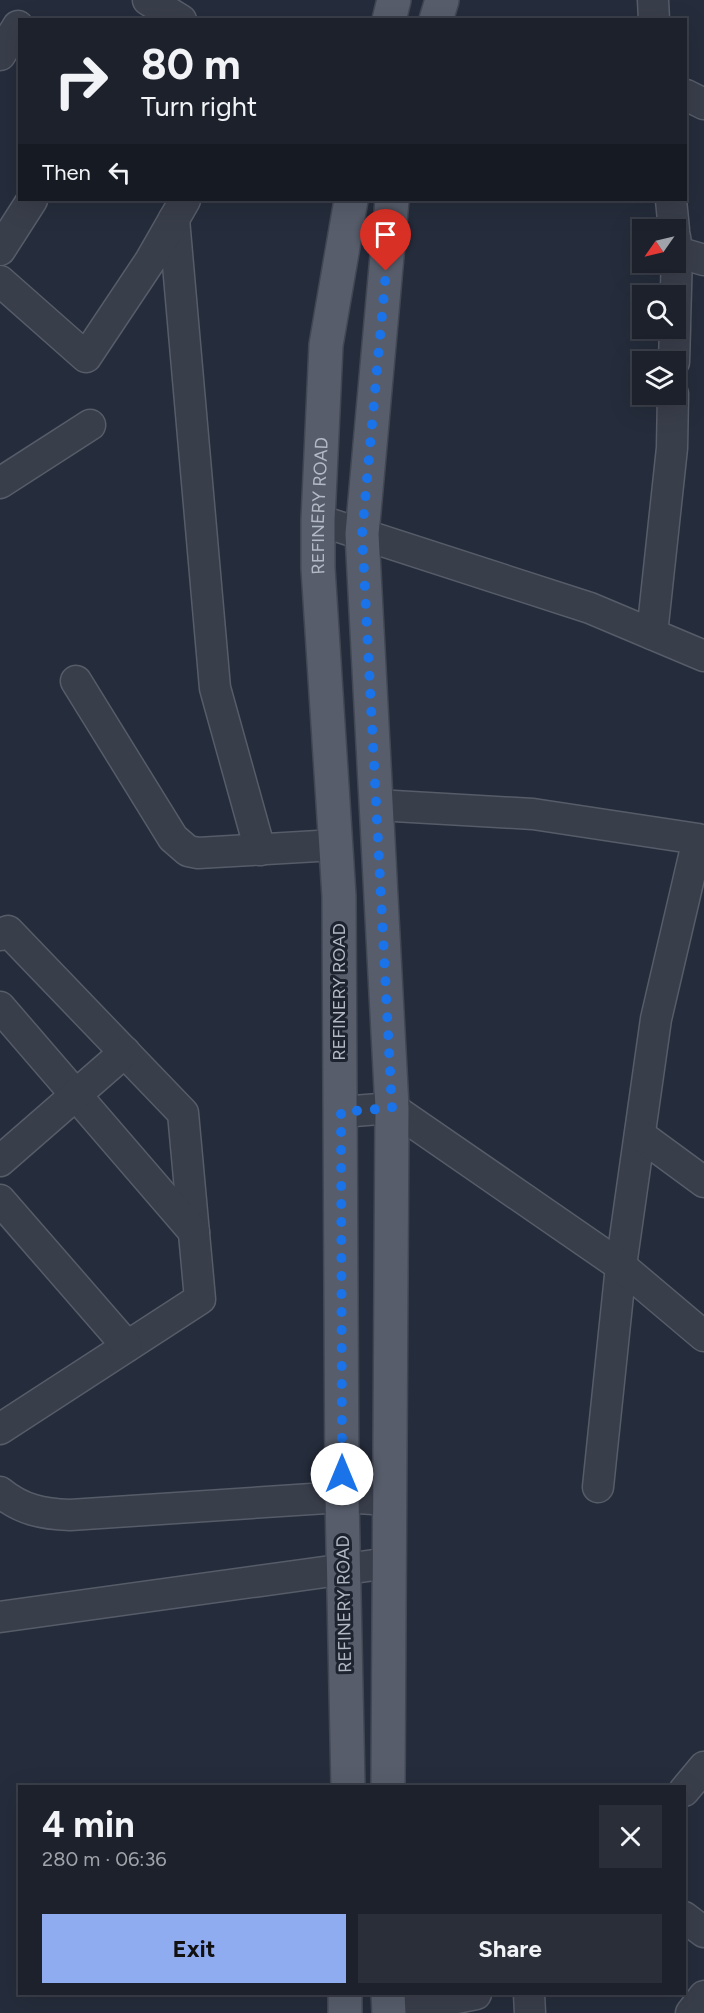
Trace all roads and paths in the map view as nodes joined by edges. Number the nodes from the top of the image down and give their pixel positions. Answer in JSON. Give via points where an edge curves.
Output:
{"nodes":[{"id":1,"x":148,"y":0,"type":"edge"},
{"id":2,"x":394,"y":0,"type":"edge"},
{"id":3,"x":653,"y":0,"type":"edge"},
{"id":4,"x":178,"y":18,"type":"edge"},
{"id":5,"x":389,"y":18,"type":"edge"},
{"id":6,"x":654,"y":18,"type":"edge"},
{"id":7,"x":18,"y":26,"type":"edge"},
{"id":8,"x":0,"y":56,"type":"edge"},
{"id":9,"x":687,"y":96,"type":"edge"},
{"id":10,"x":704,"y":104,"type":"edge"},
{"id":11,"x":31,"y":201,"type":"edge"},
{"id":12,"x":351,"y":201,"type":"edge"},
{"id":13,"x":392,"y":201,"type":"edge"},
{"id":14,"x":671,"y":201,"type":"edge"},
{"id":15,"x":179,"y":209,"type":"edge"},
{"id":16,"x":676,"y":219,"type":"edge"},
{"id":17,"x":0,"y":250,"type":"edge"},
{"id":18,"x":0,"y":281,"type":"edge"},
{"id":19,"x":673,"y":405,"type":"edge"},
{"id":20,"x":90,"y":425,"type":"dead end"},
{"id":21,"x":0,"y":483,"type":"edge"},
{"id":22,"x":318,"y":520,"type":"junction"},
{"id":23,"x":362,"y":534,"type":"junction"},
{"id":24,"x":652,"y":634,"type":"junction"},
{"id":25,"x":704,"y":656,"type":"edge"},
{"id":26,"x":76,"y":681,"type":"dead end"},
{"id":27,"x":377,"y":805,"type":"junction"},
{"id":28,"x":336,"y":845,"type":"junction"},
{"id":29,"x":260,"y":850,"type":"junction"},
{"id":30,"x":0,"y":935,"type":"edge"},
{"id":31,"x":0,"y":1007,"type":"edge"},
{"id":32,"x":125,"y":1052,"type":"junction"},
{"id":33,"x":76,"y":1095,"type":"junction"},
{"id":34,"x":392,"y":1108,"type":"junction"},
{"id":35,"x":341,"y":1112,"type":"junction"},
{"id":36,"x":640,"y":1135,"type":"junction"},
{"id":37,"x":0,"y":1161,"type":"edge"},
{"id":38,"x":699,"y":1169,"type":"edge"},
{"id":39,"x":0,"y":1200,"type":"edge"},
{"id":40,"x":194,"y":1232,"type":"junction"},
{"id":41,"x":621,"y":1266,"type":"junction"},
{"id":42,"x":704,"y":1336,"type":"edge"},
{"id":43,"x":128,"y":1346,"type":"junction"},
{"id":44,"x":0,"y":1429,"type":"edge"},
{"id":45,"x":598,"y":1487,"type":"dead end"},
{"id":46,"x":0,"y":1492,"type":"edge"},
{"id":47,"x":342,"y":1497,"type":"junction"},
{"id":48,"x":389,"y":1500,"type":"junction"},
{"id":49,"x":389,"y":1563,"type":"junction"},
{"id":50,"x":344,"y":1568,"type":"junction"},
{"id":51,"x":0,"y":1617,"type":"edge"},
{"id":52,"x":704,"y":1767,"type":"edge"},
{"id":53,"x":348,"y":1785,"type":"edge"},
{"id":54,"x":388,"y":1785,"type":"edge"},
{"id":55,"x":686,"y":1789,"type":"edge"},
{"id":56,"x":686,"y":1918,"type":"edge"},
{"id":57,"x":704,"y":1932,"type":"edge"},
{"id":58,"x":345,"y":1995,"type":"edge"},
{"id":59,"x":466,"y":1995,"type":"edge"},
{"id":60,"x":529,"y":1995,"type":"edge"},
{"id":61,"x":704,"y":1996,"type":"edge"},
{"id":62,"x":393,"y":2002,"type":"edge"},
{"id":63,"x":345,"y":2013,"type":"edge"},
{"id":64,"x":530,"y":2013,"type":"edge"},
{"id":65,"x":691,"y":2013,"type":"edge"}],
"edges":[{"from":1,"to":4,"type":"street"},
{"from":2,"to":5,"type":"main road"},
{"from":3,"to":6,"type":"street"},
{"from":7,"to":8,"type":"street"},
{"from":9,"to":10,"type":"street"},
{"from":11,"to":17,"type":"street"},
{"from":12,"to":22,"type":"main road","name":"REFINERY ROAD","via":[[326,345]]},
{"from":13,"to":23,"type":"main road"},
{"from":14,"to":16,"type":"street"},
{"from":15,"to":18,"type":"street","via":[[150,261],[86,357]]},
{"from":15,"to":29,"type":"street","via":[[215,688]]},
{"from":19,"to":24,"type":"street","via":[[672,448]]},
{"from":20,"to":21,"type":"street"},
{"from":22,"to":23,"type":"street"},
{"from":22,"to":28,"type":"main road","name":"REFINERY ROAD"},
{"from":23,"to":24,"type":"street","via":[[590,608]]},
{"from":23,"to":27,"type":"main road"},
{"from":24,"to":25,"type":"street"},
{"from":26,"to":29,"type":"street","via":[[181,846],[198,854]]},
{"from":27,"to":34,"type":"main road"},
{"from":27,"to":36,"type":"street","via":[[533,814],[698,839],[656,1019]]},
{"from":28,"to":29,"type":"street"},
{"from":28,"to":35,"type":"main road","name":"REFINERY ROAD"},
{"from":30,"to":32,"type":"street","via":[[8,931]]},
{"from":31,"to":33,"type":"street"},
{"from":32,"to":33,"type":"street"},
{"from":32,"to":40,"type":"street","via":[[183,1113]]},
{"from":33,"to":37,"type":"street"},
{"from":33,"to":40,"type":"street"},
{"from":34,"to":35,"type":"street"},
{"from":34,"to":41,"type":"street"},
{"from":34,"to":48,"type":"main road"},
{"from":35,"to":47,"type":"main road","name":"REFINERY ROAD"},
{"from":36,"to":38,"type":"street"},
{"from":36,"to":41,"type":"street"},
{"from":39,"to":43,"type":"street"},
{"from":40,"to":43,"type":"street","via":[[200,1299]]},
{"from":41,"to":42,"type":"street"},
{"from":41,"to":45,"type":"street"},
{"from":43,"to":44,"type":"street"},
{"from":46,"to":47,"type":"street","via":[[32,1511],[70,1515]]},
{"from":47,"to":48,"type":"street"},
{"from":47,"to":50,"type":"main road","name":"REFINERY ROAD"},
{"from":48,"to":49,"type":"main road"},
{"from":49,"to":50,"type":"street"},
{"from":49,"to":54,"type":"main road"},
{"from":50,"to":51,"type":"street"},
{"from":50,"to":53,"type":"main road","name":"REFINERY ROAD"},
{"from":52,"to":55,"type":"street"},
{"from":56,"to":57,"type":"street"},
{"from":58,"to":63,"type":"main road"},
{"from":59,"to":62,"type":"street"},
{"from":60,"to":64,"type":"street"},
{"from":61,"to":65,"type":"street"}]}
